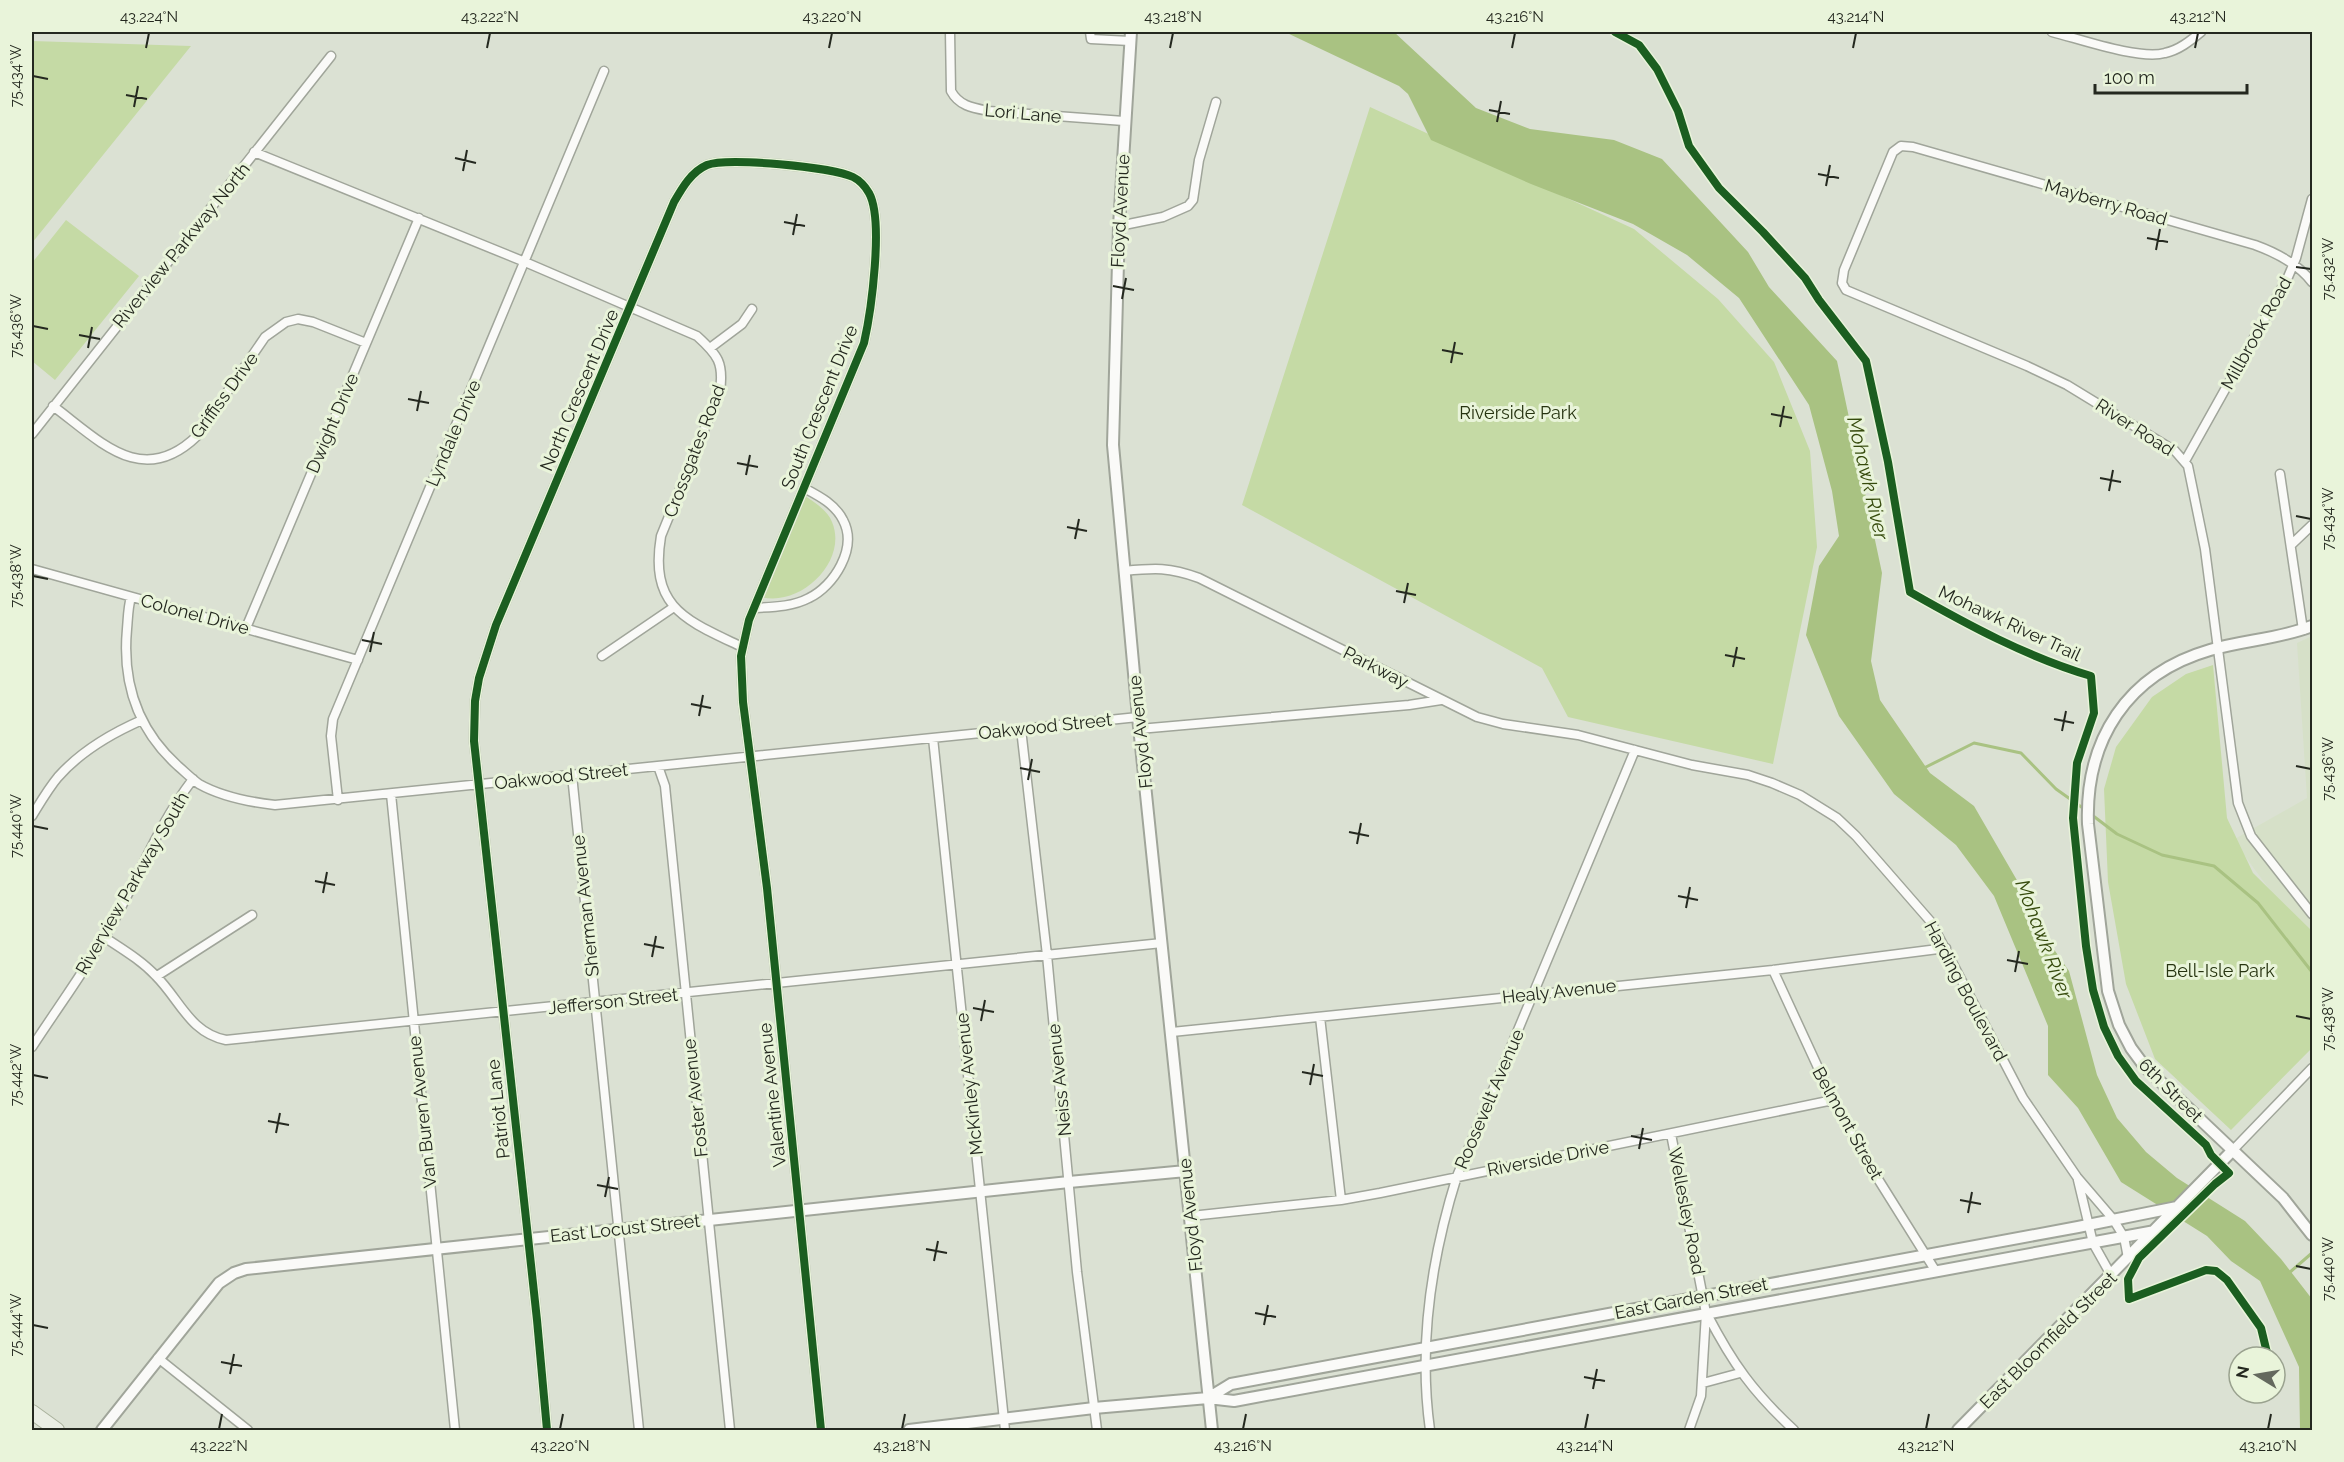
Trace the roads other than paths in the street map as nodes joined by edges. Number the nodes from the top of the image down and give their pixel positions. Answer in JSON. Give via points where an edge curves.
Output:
{"nodes":[{"id":1,"x":950,"y":32,"type":"edge"},
{"id":2,"x":1090,"y":32,"type":"edge"},
{"id":3,"x":2052,"y":32,"type":"edge"},
{"id":4,"x":2200,"y":32,"type":"edge"},
{"id":5,"x":1130,"y":36,"type":"edge"},
{"id":6,"x":331,"y":56,"type":"dead end"},
{"id":7,"x":604,"y":71,"type":"dead end"},
{"id":8,"x":1216,"y":102,"type":"dead end"},
{"id":9,"x":1124,"y":121,"type":"junction"},
{"id":10,"x":255,"y":152,"type":"junction"},
{"id":11,"x":1893,"y":152,"type":"joint"},
{"id":12,"x":856,"y":179,"type":"joint"},
{"id":13,"x":2313,"y":199,"type":"edge"},
{"id":14,"x":419,"y":218,"type":"junction"},
{"id":15,"x":1119,"y":226,"type":"junction"},
{"id":16,"x":525,"y":262,"type":"junction"},
{"id":17,"x":2293,"y":264,"type":"junction"},
{"id":18,"x":2313,"y":282,"type":"edge"},
{"id":19,"x":630,"y":308,"type":"junction"},
{"id":20,"x":752,"y":309,"type":"dead end"},
{"id":21,"x":366,"y":343,"type":"junction"},
{"id":22,"x":710,"y":348,"type":"junction"},
{"id":23,"x":53,"y":406,"type":"junction"},
{"id":24,"x":32,"y":434,"type":"edge"},
{"id":25,"x":2185,"y":461,"type":"junction"},
{"id":26,"x":2280,"y":474,"type":"dead end"},
{"id":27,"x":804,"y":488,"type":"junction"},
{"id":28,"x":2313,"y":525,"type":"edge"},
{"id":29,"x":2290,"y":545,"type":"junction"},
{"id":30,"x":32,"y":569,"type":"edge"},
{"id":31,"x":1124,"y":572,"type":"junction"},
{"id":32,"x":131,"y":597,"type":"junction"},
{"id":33,"x":674,"y":607,"type":"junction"},
{"id":34,"x":754,"y":608,"type":"junction"},
{"id":35,"x":246,"y":628,"type":"junction"},
{"id":36,"x":2308,"y":628,"type":"edge"},
{"id":37,"x":742,"y":646,"type":"junction"},
{"id":38,"x":2218,"y":648,"type":"junction"},
{"id":39,"x":603,"y":656,"type":"dead end"},
{"id":40,"x":358,"y":660,"type":"junction"},
{"id":41,"x":1442,"y":700,"type":"junction"},
{"id":42,"x":1138,"y":717,"type":"junction"},
{"id":43,"x":142,"y":720,"type":"junction"},
{"id":44,"x":1021,"y":729,"type":"junction"},
{"id":45,"x":1139,"y":729,"type":"junction"},
{"id":46,"x":933,"y":738,"type":"junction"},
{"id":47,"x":1635,"y":750,"type":"junction"},
{"id":48,"x":751,"y":757,"type":"junction"},
{"id":49,"x":658,"y":766,"type":"junction"},
{"id":50,"x":572,"y":775,"type":"junction"},
{"id":51,"x":194,"y":779,"type":"junction"},
{"id":52,"x":480,"y":784,"type":"junction"},
{"id":53,"x":391,"y":794,"type":"junction"},
{"id":54,"x":338,"y":800,"type":"junction"},
{"id":55,"x":32,"y":816,"type":"edge"},
{"id":56,"x":2313,"y":914,"type":"edge"},
{"id":57,"x":252,"y":915,"type":"dead end"},
{"id":58,"x":104,"y":938,"type":"junction"},
{"id":59,"x":1162,"y":943,"type":"junction"},
{"id":60,"x":1946,"y":948,"type":"junction"},
{"id":61,"x":1047,"y":955,"type":"junction"},
{"id":62,"x":956,"y":965,"type":"junction"},
{"id":63,"x":1773,"y":970,"type":"junction"},
{"id":64,"x":158,"y":976,"type":"junction"},
{"id":65,"x":776,"y":984,"type":"junction"},
{"id":66,"x":685,"y":993,"type":"junction"},
{"id":67,"x":1533,"y":994,"type":"junction"},
{"id":68,"x":594,"y":1002,"type":"junction"},
{"id":69,"x":503,"y":1012,"type":"junction"},
{"id":70,"x":1320,"y":1017,"type":"junction"},
{"id":71,"x":413,"y":1022,"type":"junction"},
{"id":72,"x":1172,"y":1032,"type":"junction"},
{"id":73,"x":32,"y":1047,"type":"edge"},
{"id":74,"x":2313,"y":1068,"type":"edge"},
{"id":75,"x":1833,"y":1100,"type":"junction"},
{"id":76,"x":1671,"y":1134,"type":"junction"},
{"id":77,"x":2234,"y":1150,"type":"junction"},
{"id":78,"x":1186,"y":1171,"type":"junction"},
{"id":79,"x":1457,"y":1176,"type":"junction"},
{"id":80,"x":2077,"y":1177,"type":"junction"},
{"id":81,"x":1069,"y":1182,"type":"junction"},
{"id":82,"x":979,"y":1191,"type":"junction"},
{"id":83,"x":1341,"y":1200,"type":"junction"},
{"id":84,"x":2177,"y":1207,"type":"junction"},
{"id":85,"x":799,"y":1210,"type":"junction"},
{"id":86,"x":1191,"y":1216,"type":"junction"},
{"id":87,"x":2113,"y":1219,"type":"junction"},
{"id":88,"x":709,"y":1220,"type":"junction"},
{"id":89,"x":2088,"y":1225,"type":"junction"},
{"id":90,"x":618,"y":1229,"type":"junction"},
{"id":91,"x":2155,"y":1231,"type":"junction"},
{"id":92,"x":2312,"y":1234,"type":"edge"},
{"id":93,"x":2124,"y":1237,"type":"junction"},
{"id":94,"x":527,"y":1238,"type":"junction"},
{"id":95,"x":2093,"y":1243,"type":"junction"},
{"id":96,"x":437,"y":1249,"type":"junction"},
{"id":97,"x":1925,"y":1254,"type":"junction"},
{"id":98,"x":2128,"y":1258,"type":"junction"},
{"id":99,"x":1935,"y":1270,"type":"junction"},
{"id":100,"x":2111,"y":1275,"type":"junction"},
{"id":101,"x":1704,"y":1296,"type":"junction"},
{"id":102,"x":1706,"y":1313,"type":"junction"},
{"id":103,"x":1425,"y":1348,"type":"junction"},
{"id":104,"x":158,"y":1358,"type":"junction"},
{"id":105,"x":1424,"y":1367,"type":"junction"},
{"id":106,"x":1740,"y":1373,"type":"junction"},
{"id":107,"x":1703,"y":1383,"type":"junction"},
{"id":108,"x":1208,"y":1398,"type":"junction"},
{"id":109,"x":1094,"y":1408,"type":"junction"},
{"id":110,"x":32,"y":1412,"type":"edge"},
{"id":111,"x":1004,"y":1418,"type":"junction"},
{"id":112,"x":987,"y":1420,"type":"junction"},
{"id":113,"x":57,"y":1431,"type":"edge"},
{"id":114,"x":102,"y":1431,"type":"edge"},
{"id":115,"x":249,"y":1431,"type":"edge"},
{"id":116,"x":455,"y":1431,"type":"edge"},
{"id":117,"x":546,"y":1431,"type":"edge"},
{"id":118,"x":639,"y":1431,"type":"edge"},
{"id":119,"x":730,"y":1431,"type":"edge"},
{"id":120,"x":821,"y":1431,"type":"edge"},
{"id":121,"x":909,"y":1431,"type":"edge"},
{"id":122,"x":978,"y":1431,"type":"edge"},
{"id":123,"x":1005,"y":1431,"type":"edge"},
{"id":124,"x":1097,"y":1431,"type":"edge"},
{"id":125,"x":1212,"y":1431,"type":"edge"},
{"id":126,"x":1430,"y":1431,"type":"edge"},
{"id":127,"x":1689,"y":1431,"type":"edge"},
{"id":128,"x":1794,"y":1431,"type":"edge"},
{"id":129,"x":1958,"y":1431,"type":"edge"}],
"edges":[{"from":1,"to":9,"type":"street","name":"Lori Lane","via":[[951,91],[967,106]]},
{"from":2,"to":5,"type":"street","via":[[1091,39]]},
{"from":3,"to":4,"type":"street","via":[[2148,55],[2184,45]]},
{"from":5,"to":9,"type":"street","name":"Floyd Avenue"},
{"from":6,"to":10,"type":"street","name":"Riverview Parkway North"},
{"from":7,"to":16,"type":"street","name":"Lyndale Drive"},
{"from":8,"to":15,"type":"street","via":[[1199,160],[1193,200],[1182,210],[1163,217]]},
{"from":9,"to":15,"type":"street","name":"Floyd Avenue"},
{"from":10,"to":14,"type":"street"},
{"from":10,"to":23,"type":"street","name":"Riverview Parkway North"},
{"from":11,"to":17,"type":"street","name":"Mayberry Road","via":[[1901,146],[1913,147],[2255,244]]},
{"from":11,"to":25,"type":"street","name":"River Road","via":[[1844,270],[1842,284],[1846,290],[2067,385]]},
{"from":12,"to":19,"type":"street","name":"North Crescent Drive","via":[[833,170],[736,162],[706,165],[687,181],[674,202]]},
{"from":12,"to":27,"type":"street","name":"South Crescent Drive","via":[[869,194],[874,210],[870,315],[858,361]]},
{"from":13,"to":17,"type":"street","name":"Millbrook Road"},
{"from":14,"to":16,"type":"street"},
{"from":14,"to":21,"type":"street","name":"Dwight Drive"},
{"from":15,"to":31,"type":"street","name":"Floyd Avenue","via":[[1113,438]]},
{"from":16,"to":19,"type":"street"},
{"from":16,"to":40,"type":"street","name":"Lyndale Drive"},
{"from":17,"to":18,"type":"street","name":"Mayberry Road"},
{"from":17,"to":25,"type":"street","name":"Millbrook Road"},
{"from":19,"to":22,"type":"street","via":[[697,336]]},
{"from":19,"to":52,"type":"street","name":"North Crescent Drive","via":[[496,625],[479,678],[474,741]]},
{"from":20,"to":22,"type":"street","via":[[742,324]]},
{"from":21,"to":23,"type":"street","name":"Griffiss Drive","via":[[313,322],[286,322],[265,337],[197,436],[183,450],[166,457],[139,459],[113,451]]},
{"from":21,"to":35,"type":"street","name":"Dwight Drive"},
{"from":22,"to":33,"type":"street","name":"Crossgates Road","via":[[719,360],[720,391],[661,536],[658,554],[665,594]]},
{"from":23,"to":24,"type":"street","name":"Riverview Parkway North"},
{"from":25,"to":38,"type":"street","name":"River Road","via":[[2205,549]]},
{"from":26,"to":29,"type":"street"},
{"from":27,"to":34,"type":"street","name":"South Crescent Drive"},
{"from":27,"to":34,"type":"street","via":[[834,507],[844,521],[848,535],[838,572],[827,586],[803,601]]},
{"from":28,"to":29,"type":"street"},
{"from":29,"to":36,"type":"street"},
{"from":30,"to":32,"type":"street","name":"Colonel Drive"},
{"from":31,"to":41,"type":"street","name":"Parkway","via":[[1160,568],[1199,578]]},
{"from":31,"to":42,"type":"street","name":"Floyd Avenue"},
{"from":32,"to":35,"type":"street","name":"Colonel Drive"},
{"from":32,"to":43,"type":"street","name":"Oakwood Street","via":[[125,663]]},
{"from":33,"to":37,"type":"street","name":"Crossgates Road","via":[[692,623]]},
{"from":33,"to":39,"type":"street"},
{"from":34,"to":37,"type":"street","name":"South Crescent Drive"},
{"from":35,"to":40,"type":"street","name":"Colonel Drive"},
{"from":36,"to":38,"type":"street","name":"6th Street","via":[[2277,638]]},
{"from":37,"to":48,"type":"street","via":[[743,702]]},
{"from":38,"to":56,"type":"street","name":"River Road","via":[[2233,772],[2244,822]]},
{"from":38,"to":77,"type":"street","name":"6th Street","via":[[2161,672],[2122,707],[2096,753],[2087,801],[2108,991],[2119,1024],[2145,1067]]},
{"from":40,"to":54,"type":"street","name":"Lyndale Drive","via":[[333,718],[331,736]]},
{"from":41,"to":45,"type":"street","name":"Oakwood Street"},
{"from":41,"to":47,"type":"street","name":"Parkway","via":[[1477,717],[1503,724],[1578,735]]},
{"from":42,"to":44,"type":"street","name":"Oakwood Street"},
{"from":42,"to":45,"type":"street","name":"Floyd Avenue"},
{"from":43,"to":51,"type":"street","name":"Oakwood Street","via":[[166,755]]},
{"from":43,"to":55,"type":"street","via":[[81,755],[57,778]]},
{"from":44,"to":46,"type":"street","name":"Oakwood Street"},
{"from":44,"to":61,"type":"street","name":"Neiss Avenue"},
{"from":45,"to":59,"type":"street","name":"Floyd Avenue"},
{"from":46,"to":48,"type":"street","name":"Oakwood Street"},
{"from":46,"to":62,"type":"street","name":"McKinley Avenue"},
{"from":47,"to":60,"type":"street","name":"Harding Boulevard","via":[[1772,783],[1837,818],[1918,905]]},
{"from":47,"to":67,"type":"street","name":"Roosevelt Avenue"},
{"from":48,"to":49,"type":"street","name":"Oakwood Street"},
{"from":48,"to":65,"type":"street","name":"Valentine Avenue"},
{"from":49,"to":50,"type":"street","name":"Oakwood Street"},
{"from":49,"to":66,"type":"street","name":"Foster Avenue","via":[[665,786]]},
{"from":50,"to":52,"type":"street","name":"Oakwood Street"},
{"from":50,"to":68,"type":"street","name":"Sherman Avenue"},
{"from":51,"to":54,"type":"street","name":"Oakwood Street","via":[[250,802],[275,805]]},
{"from":51,"to":58,"type":"street","name":"Riverview Parkway South","via":[[158,832]]},
{"from":52,"to":53,"type":"street","name":"Oakwood Street"},
{"from":52,"to":69,"type":"street","name":"Patriot Lane"},
{"from":53,"to":54,"type":"street","name":"Oakwood Street"},
{"from":53,"to":71,"type":"street","name":"Van Buren Avenue"},
{"from":57,"to":64,"type":"street"},
{"from":58,"to":64,"type":"street","name":"Jefferson Street"},
{"from":58,"to":73,"type":"street","name":"Riverview Parkway South"},
{"from":59,"to":61,"type":"street","name":"Jefferson Street"},
{"from":59,"to":72,"type":"street","name":"Floyd Avenue"},
{"from":60,"to":63,"type":"street","name":"Healy Avenue"},
{"from":60,"to":80,"type":"street","name":"Harding Boulevard","via":[[2023,1098]]},
{"from":61,"to":62,"type":"street","name":"Jefferson Street"},
{"from":61,"to":81,"type":"street","name":"Neiss Avenue"},
{"from":62,"to":65,"type":"street","name":"Jefferson Street"},
{"from":62,"to":82,"type":"street","name":"McKinley Avenue"},
{"from":63,"to":67,"type":"street","name":"Healy Avenue"},
{"from":63,"to":75,"type":"street","name":"Belmont Street"},
{"from":64,"to":71,"type":"street","name":"Jefferson Street","via":[[194,1023],[212,1037],[226,1040]]},
{"from":65,"to":66,"type":"street","name":"Jefferson Street"},
{"from":65,"to":85,"type":"street","name":"Valentine Avenue"},
{"from":66,"to":68,"type":"street","name":"Jefferson Street"},
{"from":66,"to":88,"type":"street","name":"Foster Avenue"},
{"from":67,"to":70,"type":"street","name":"Healy Avenue"},
{"from":67,"to":79,"type":"street","name":"Roosevelt Avenue"},
{"from":68,"to":69,"type":"street","name":"Jefferson Street"},
{"from":68,"to":90,"type":"street","name":"Sherman Avenue"},
{"from":69,"to":71,"type":"street","name":"Jefferson Street"},
{"from":69,"to":94,"type":"street","name":"Patriot Lane"},
{"from":70,"to":72,"type":"street","name":"Healy Avenue"},
{"from":70,"to":83,"type":"street"},
{"from":71,"to":96,"type":"street","name":"Van Buren Avenue"},
{"from":72,"to":78,"type":"street","name":"Floyd Avenue"},
{"from":74,"to":77,"type":"street","name":"East Bloomfield Street"},
{"from":75,"to":76,"type":"street","name":"Riverside Drive"},
{"from":75,"to":97,"type":"street","name":"Belmont Street"},
{"from":76,"to":79,"type":"street","name":"Riverside Drive"},
{"from":76,"to":101,"type":"street","name":"Wellesley Road"},
{"from":77,"to":84,"type":"street","name":"East Bloomfield Street"},
{"from":77,"to":92,"type":"street","name":"6th Street","via":[[2283,1198]]},
{"from":78,"to":81,"type":"street","name":"East Locust Street"},
{"from":78,"to":86,"type":"street","name":"Floyd Avenue"},
{"from":79,"to":83,"type":"street","name":"Riverside Drive"},
{"from":79,"to":103,"type":"street","name":"Roosevelt Avenue","via":[[1435,1261]]},
{"from":80,"to":87,"type":"street","name":"Harding Boulevard"},
{"from":80,"to":89,"type":"street","name":"Harding Boulevard"},
{"from":81,"to":82,"type":"street","name":"East Locust Street"},
{"from":81,"to":109,"type":"street","name":"Neiss Avenue"},
{"from":82,"to":85,"type":"street","name":"East Locust Street"},
{"from":82,"to":111,"type":"street","name":"McKinley Avenue"},
{"from":83,"to":86,"type":"street","name":"Riverside Drive"},
{"from":84,"to":87,"type":"street","name":"East Garden Street"},
{"from":84,"to":91,"type":"street","name":"East Bloomfield Street"},
{"from":85,"to":88,"type":"street","name":"East Locust Street"},
{"from":85,"to":120,"type":"street","name":"Valentine Avenue"},
{"from":86,"to":108,"type":"street","name":"Floyd Avenue"},
{"from":87,"to":89,"type":"street","name":"East Garden Street"},
{"from":87,"to":93,"type":"street","name":"Harding Boulevard"},
{"from":88,"to":90,"type":"street","name":"East Locust Street"},
{"from":88,"to":119,"type":"street","name":"Foster Avenue"},
{"from":89,"to":95,"type":"street","name":"Harding Boulevard"},
{"from":89,"to":97,"type":"street","name":"East Garden Street"},
{"from":90,"to":94,"type":"street","name":"East Locust Street"},
{"from":90,"to":118,"type":"street","name":"Sherman Avenue"},
{"from":91,"to":93,"type":"street","name":"East Garden Street"},
{"from":91,"to":98,"type":"street","name":"East Bloomfield Street"},
{"from":93,"to":95,"type":"street","name":"East Garden Street"},
{"from":93,"to":98,"type":"street","name":"Harding Boulevard"},
{"from":94,"to":96,"type":"street","name":"East Locust Street"},
{"from":94,"to":117,"type":"street","name":"Patriot Lane"},
{"from":95,"to":99,"type":"street","name":"East Garden Street"},
{"from":95,"to":100,"type":"street","name":"Harding Boulevard"},
{"from":96,"to":104,"type":"street","name":"East Locust Street","via":[[265,1267],[234,1274],[213,1290]]},
{"from":96,"to":116,"type":"street","name":"Van Buren Avenue"},
{"from":97,"to":99,"type":"street","name":"Belmont Street"},
{"from":97,"to":101,"type":"street","name":"East Garden Street"},
{"from":98,"to":100,"type":"street","name":"East Bloomfield Street"},
{"from":99,"to":102,"type":"street","name":"East Garden Street"},
{"from":100,"to":129,"type":"street","name":"East Bloomfield Street"},
{"from":101,"to":102,"type":"street","name":"Wellesley Road"},
{"from":101,"to":103,"type":"street","name":"East Garden Street"},
{"from":102,"to":105,"type":"street","name":"East Garden Street"},
{"from":102,"to":106,"type":"street"},
{"from":102,"to":107,"type":"street","name":"Wellesley Road"},
{"from":103,"to":105,"type":"street","name":"Roosevelt Avenue"},
{"from":103,"to":108,"type":"street","name":"East Garden Street","via":[[1231,1384]]},
{"from":104,"to":114,"type":"street","name":"East Locust Street"},
{"from":104,"to":115,"type":"street"},
{"from":105,"to":108,"type":"street","name":"East Garden Street","via":[[1234,1401]]},
{"from":105,"to":126,"type":"street","name":"Roosevelt Avenue"},
{"from":106,"to":107,"type":"street"},
{"from":106,"to":128,"type":"street"},
{"from":107,"to":127,"type":"street","name":"Wellesley Road"},
{"from":108,"to":109,"type":"street","name":"East Garden Street"},
{"from":108,"to":125,"type":"street","name":"Floyd Avenue"},
{"from":109,"to":111,"type":"street","name":"East Garden Street"},
{"from":109,"to":124,"type":"street","name":"Neiss Avenue"},
{"from":110,"to":113,"type":"main road"},
{"from":111,"to":112,"type":"street","name":"East Garden Street"},
{"from":111,"to":123,"type":"street","name":"McKinley Avenue"},
{"from":112,"to":121,"type":"street","name":"East Garden Street"},
{"from":112,"to":122,"type":"street"}]}
